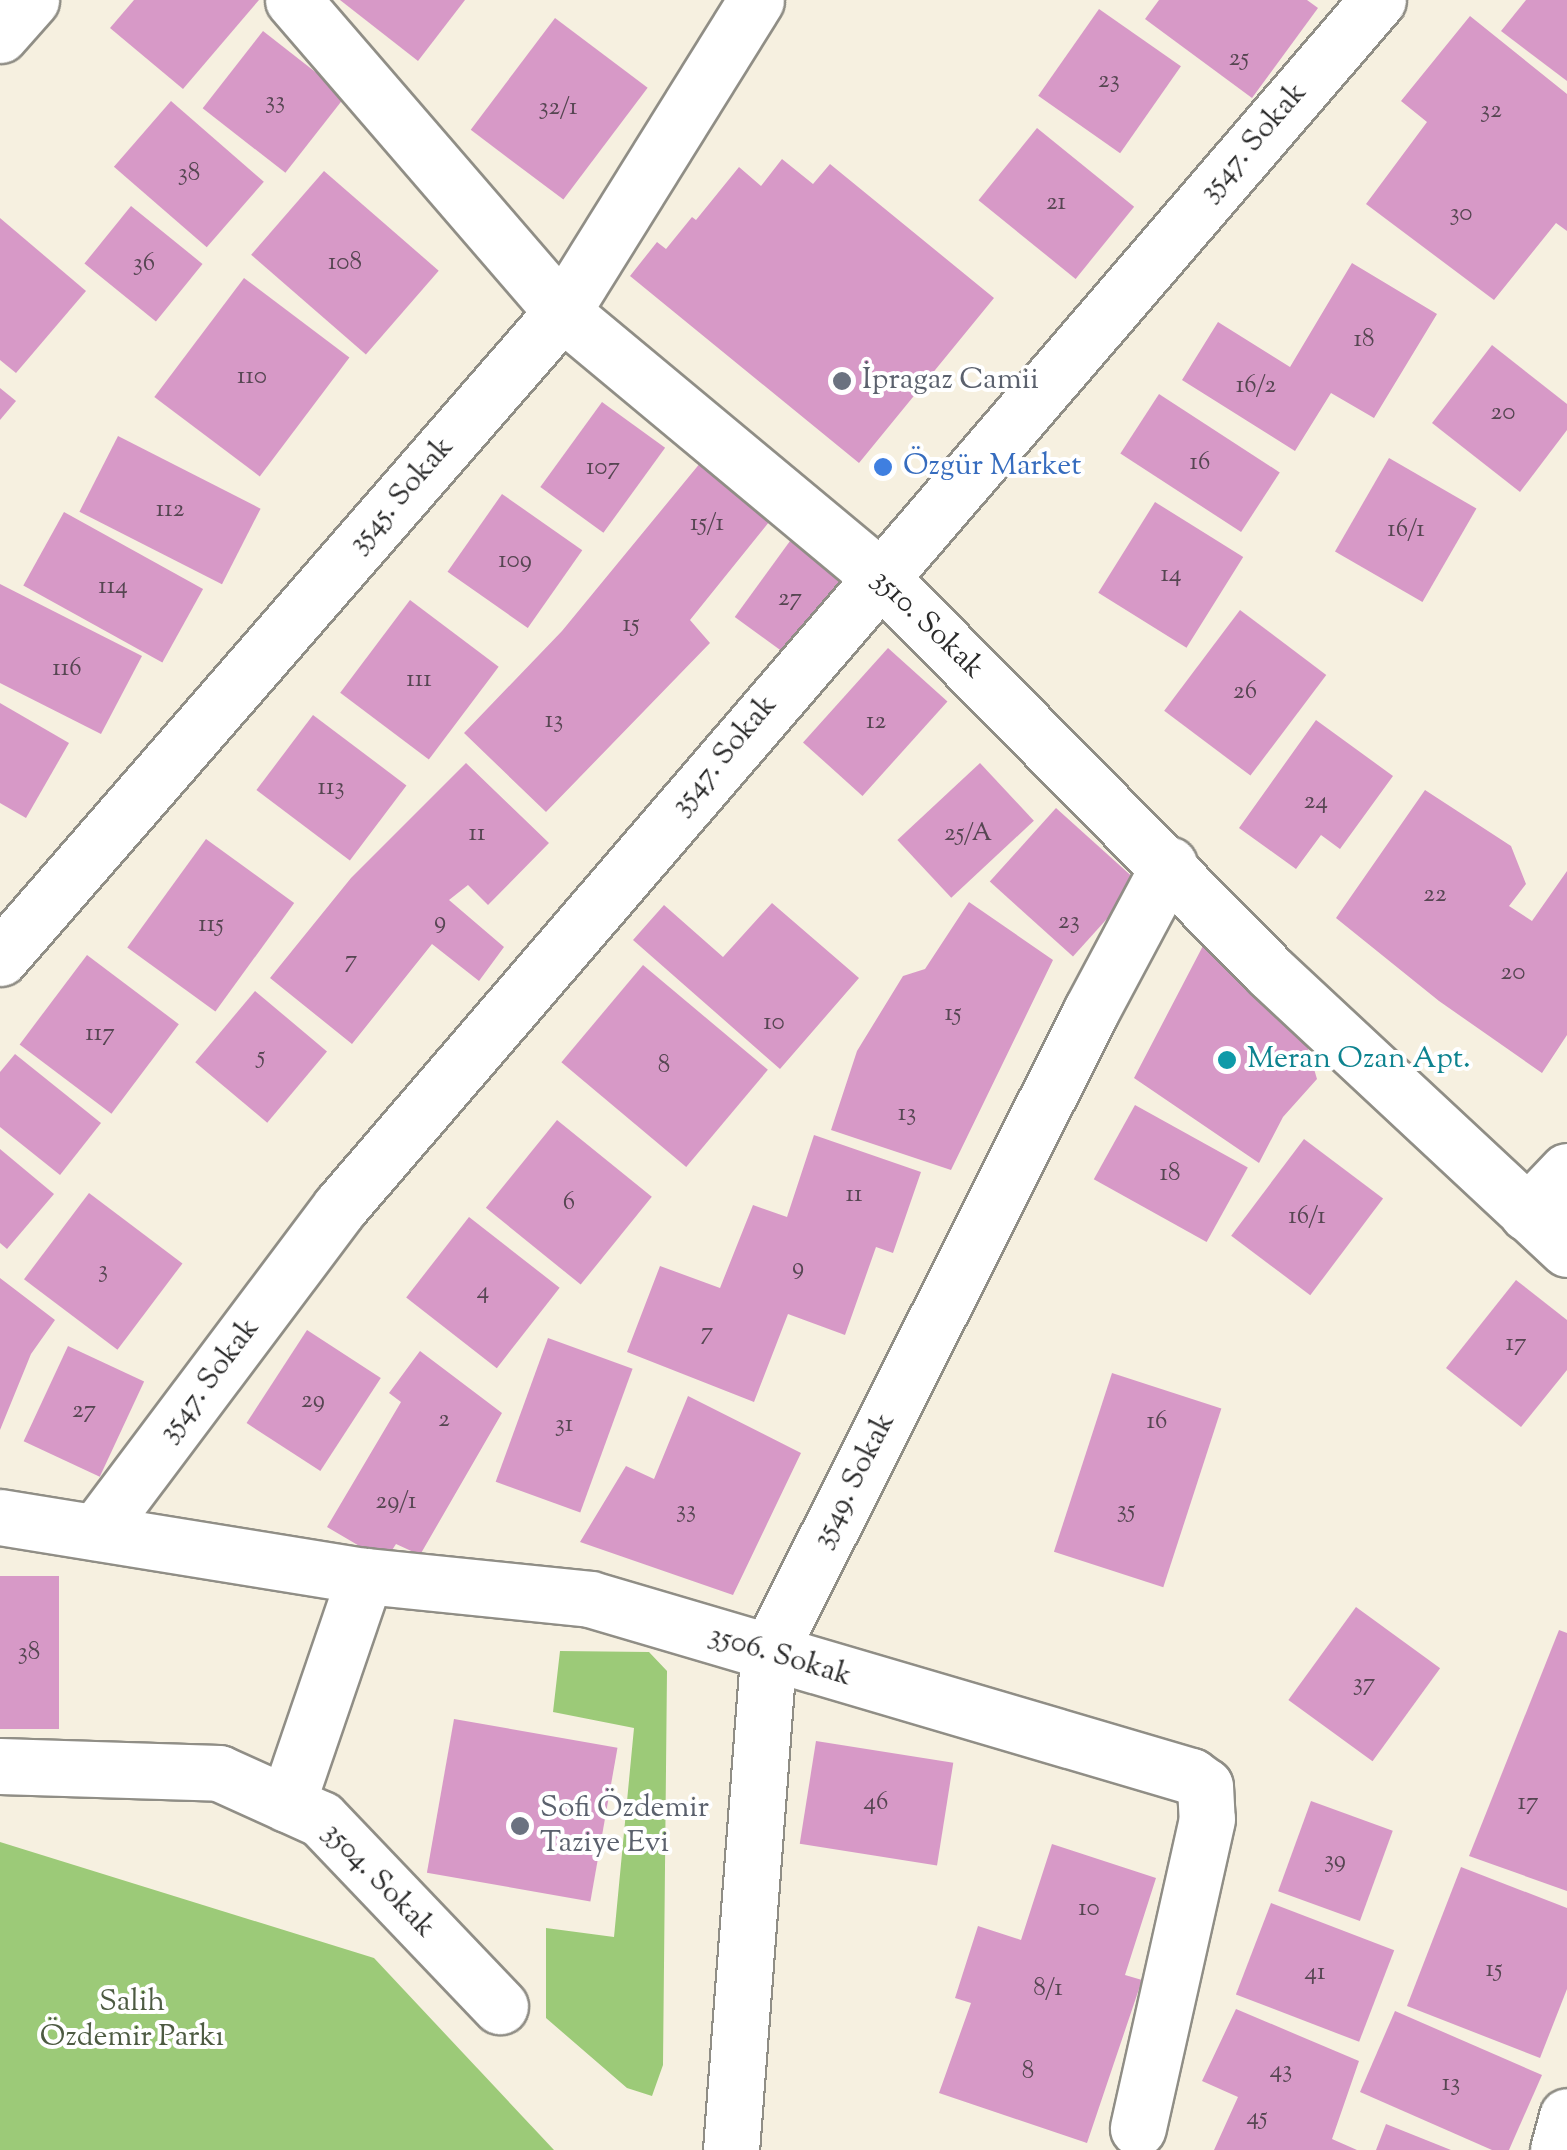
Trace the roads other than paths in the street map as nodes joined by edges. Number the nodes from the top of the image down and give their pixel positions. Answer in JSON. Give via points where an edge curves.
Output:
{"nodes":[{"id":1,"x":31,"y":0,"type":"edge"},
{"id":2,"x":294,"y":0,"type":"edge"},
{"id":3,"x":756,"y":0,"type":"edge"},
{"id":4,"x":1378,"y":0,"type":"edge"},
{"id":5,"x":0,"y":35,"type":"edge"},
{"id":6,"x":562,"y":312,"type":"junction"},
{"id":7,"x":879,"y":576,"type":"junction"},
{"id":8,"x":1169,"y":865,"type":"junction"},
{"id":9,"x":0,"y":958,"type":"edge"},
{"id":10,"x":1567,"y":1171,"type":"edge"},
{"id":11,"x":1527,"y":1214,"type":"junction"},
{"id":12,"x":1567,"y":1249,"type":"edge"},
{"id":13,"x":0,"y":1517,"type":"edge"},
{"id":14,"x":96,"y":1532,"type":"junction"},
{"id":15,"x":365,"y":1576,"type":"junction"},
{"id":16,"x":768,"y":1654,"type":"junction"},
{"id":17,"x":0,"y":1766,"type":"edge"},
{"id":18,"x":288,"y":1804,"type":"junction"},
{"id":19,"x":500,"y":2006,"type":"dead end"},
{"id":20,"x":1567,"y":2116,"type":"edge"},
{"id":21,"x":1138,"y":2128,"type":"dead end"},
{"id":22,"x":731,"y":2150,"type":"edge"},
{"id":23,"x":1558,"y":2150,"type":"edge"}],
"edges":[{"from":1,"to":5,"type":"street"},
{"from":2,"to":6,"type":"street","name":"3510. Sokak"},
{"from":3,"to":6,"type":"street","name":"3545. Sokak"},
{"from":4,"to":7,"type":"street","name":"3547. Sokak"},
{"from":6,"to":7,"type":"street","name":"3510. Sokak"},
{"from":6,"to":9,"type":"street","name":"3545. Sokak"},
{"from":7,"to":8,"type":"street","name":"3510. Sokak"},
{"from":7,"to":14,"type":"street","name":"3547. Sokak","via":[[340,1208]]},
{"from":8,"to":11,"type":"street","name":"3510. Sokak","via":[[1270,972]]},
{"from":8,"to":16,"type":"street","name":"3549. Sokak"},
{"from":10,"to":11,"type":"street"},
{"from":11,"to":12,"type":"street","name":"3510. Sokak"},
{"from":13,"to":14,"type":"street","name":"3506. Sokak"},
{"from":14,"to":15,"type":"street","name":"3506. Sokak"},
{"from":15,"to":16,"type":"street","name":"3506. Sokak","via":[[590,1599]]},
{"from":15,"to":18,"type":"street"},
{"from":16,"to":21,"type":"street","name":"3506. Sokak","via":[[1191,1776],[1205,1786],[1207,1819]]},
{"from":16,"to":22,"type":"street","name":"3549. Sokak"},
{"from":17,"to":18,"type":"street","name":"3504. Sokak","via":[[219,1773]]},
{"from":18,"to":19,"type":"street","name":"3504. Sokak","via":[[321,1819]]},
{"from":20,"to":23,"type":"street"}]}
